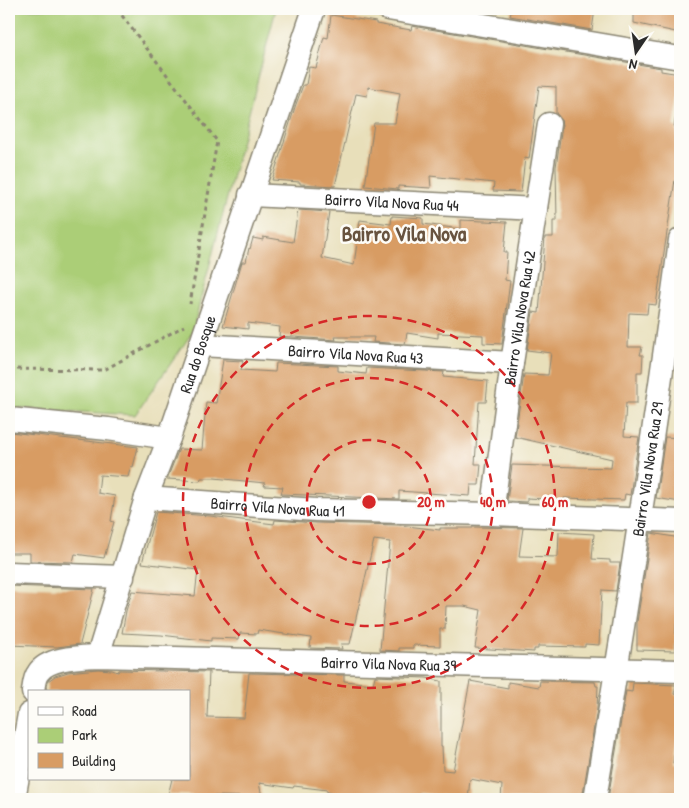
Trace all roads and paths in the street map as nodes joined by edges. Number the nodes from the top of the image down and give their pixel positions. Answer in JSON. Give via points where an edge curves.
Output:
{"nodes":[{"id":1,"x":117,"y":9,"type":"edge"},
{"id":2,"x":314,"y":9,"type":"edge"},
{"id":3,"x":388,"y":9,"type":"edge"},
{"id":4,"x":680,"y":58,"type":"edge"},
{"id":5,"x":549,"y":124,"type":"dead end"},
{"id":6,"x":250,"y":195,"type":"junction"},
{"id":7,"x":536,"y":209,"type":"junction"},
{"id":8,"x":680,"y":240,"type":"edge"},
{"id":9,"x":190,"y":305,"type":"dead end"},
{"id":10,"x":186,"y":324,"type":"dead end"},
{"id":11,"x":200,"y":345,"type":"junction"},
{"id":12,"x":672,"y":356,"type":"edge"},
{"id":13,"x":512,"y":362,"type":"junction"},
{"id":14,"x":9,"y":370,"type":"edge"},
{"id":15,"x":9,"y":419,"type":"edge"},
{"id":16,"x":169,"y":438,"type":"junction"},
{"id":17,"x":146,"y":498,"type":"junction"},
{"id":18,"x":492,"y":514,"type":"junction"},
{"id":19,"x":639,"y":520,"type":"junction"},
{"id":20,"x":680,"y":521,"type":"edge"},
{"id":21,"x":9,"y":573,"type":"edge"},
{"id":22,"x":123,"y":577,"type":"junction"},
{"id":23,"x":98,"y":656,"type":"junction"},
{"id":24,"x":616,"y":670,"type":"junction"},
{"id":25,"x":680,"y":671,"type":"edge"},
{"id":26,"x":33,"y":690,"type":"edge"},
{"id":27,"x":28,"y":720,"type":"edge"},
{"id":28,"x":14,"y":799,"type":"edge"},
{"id":29,"x":595,"y":799,"type":"edge"}],
"edges":[{"from":1,"to":9,"type":"path","via":[[217,141]]},
{"from":2,"to":6,"type":"street","name":"Rua do Bosque"},
{"from":3,"to":4,"type":"street"},
{"from":5,"to":7,"type":"street","name":"Bairro Vila Nova Rua 42"},
{"from":6,"to":7,"type":"street","name":"Bairro Vila Nova Rua 44"},
{"from":6,"to":11,"type":"street","name":"Rua do Bosque"},
{"from":7,"to":13,"type":"street","name":"Bairro Vila Nova Rua 42"},
{"from":8,"to":12,"type":"street","name":"Bairro Vila Nova Rua 29"},
{"from":10,"to":14,"type":"path","via":[[104,370]]},
{"from":11,"to":13,"type":"street","name":"Bairro Vila Nova Rua 43"},
{"from":11,"to":16,"type":"street","name":"Rua do Bosque"},
{"from":12,"to":19,"type":"street","name":"Bairro Vila Nova Rua 29"},
{"from":13,"to":18,"type":"street","name":"Bairro Vila Nova Rua 42"},
{"from":15,"to":16,"type":"street"},
{"from":16,"to":17,"type":"street","name":"Rua do Bosque"},
{"from":17,"to":18,"type":"street","name":"Bairro Vila Nova Rua 41","via":[[316,510]]},
{"from":17,"to":22,"type":"street","name":"Rua do Bosque"},
{"from":18,"to":19,"type":"street","name":"Bairro Vila Nova Rua 41"},
{"from":19,"to":20,"type":"street","name":"Bairro Vila Nova Rua 41"},
{"from":19,"to":24,"type":"street","name":"Bairro Vila Nova Rua 29"},
{"from":21,"to":22,"type":"street"},
{"from":22,"to":23,"type":"street","name":"Rua do Bosque"},
{"from":23,"to":24,"type":"street","name":"Bairro Vila Nova Rua 39"},
{"from":23,"to":26,"type":"street","via":[[52,662],[39,671]]},
{"from":24,"to":25,"type":"street","name":"Bairro Vila Nova Rua 39"},
{"from":24,"to":29,"type":"street","name":"Bairro Vila Nova Rua 29"},
{"from":27,"to":28,"type":"street"}]}
